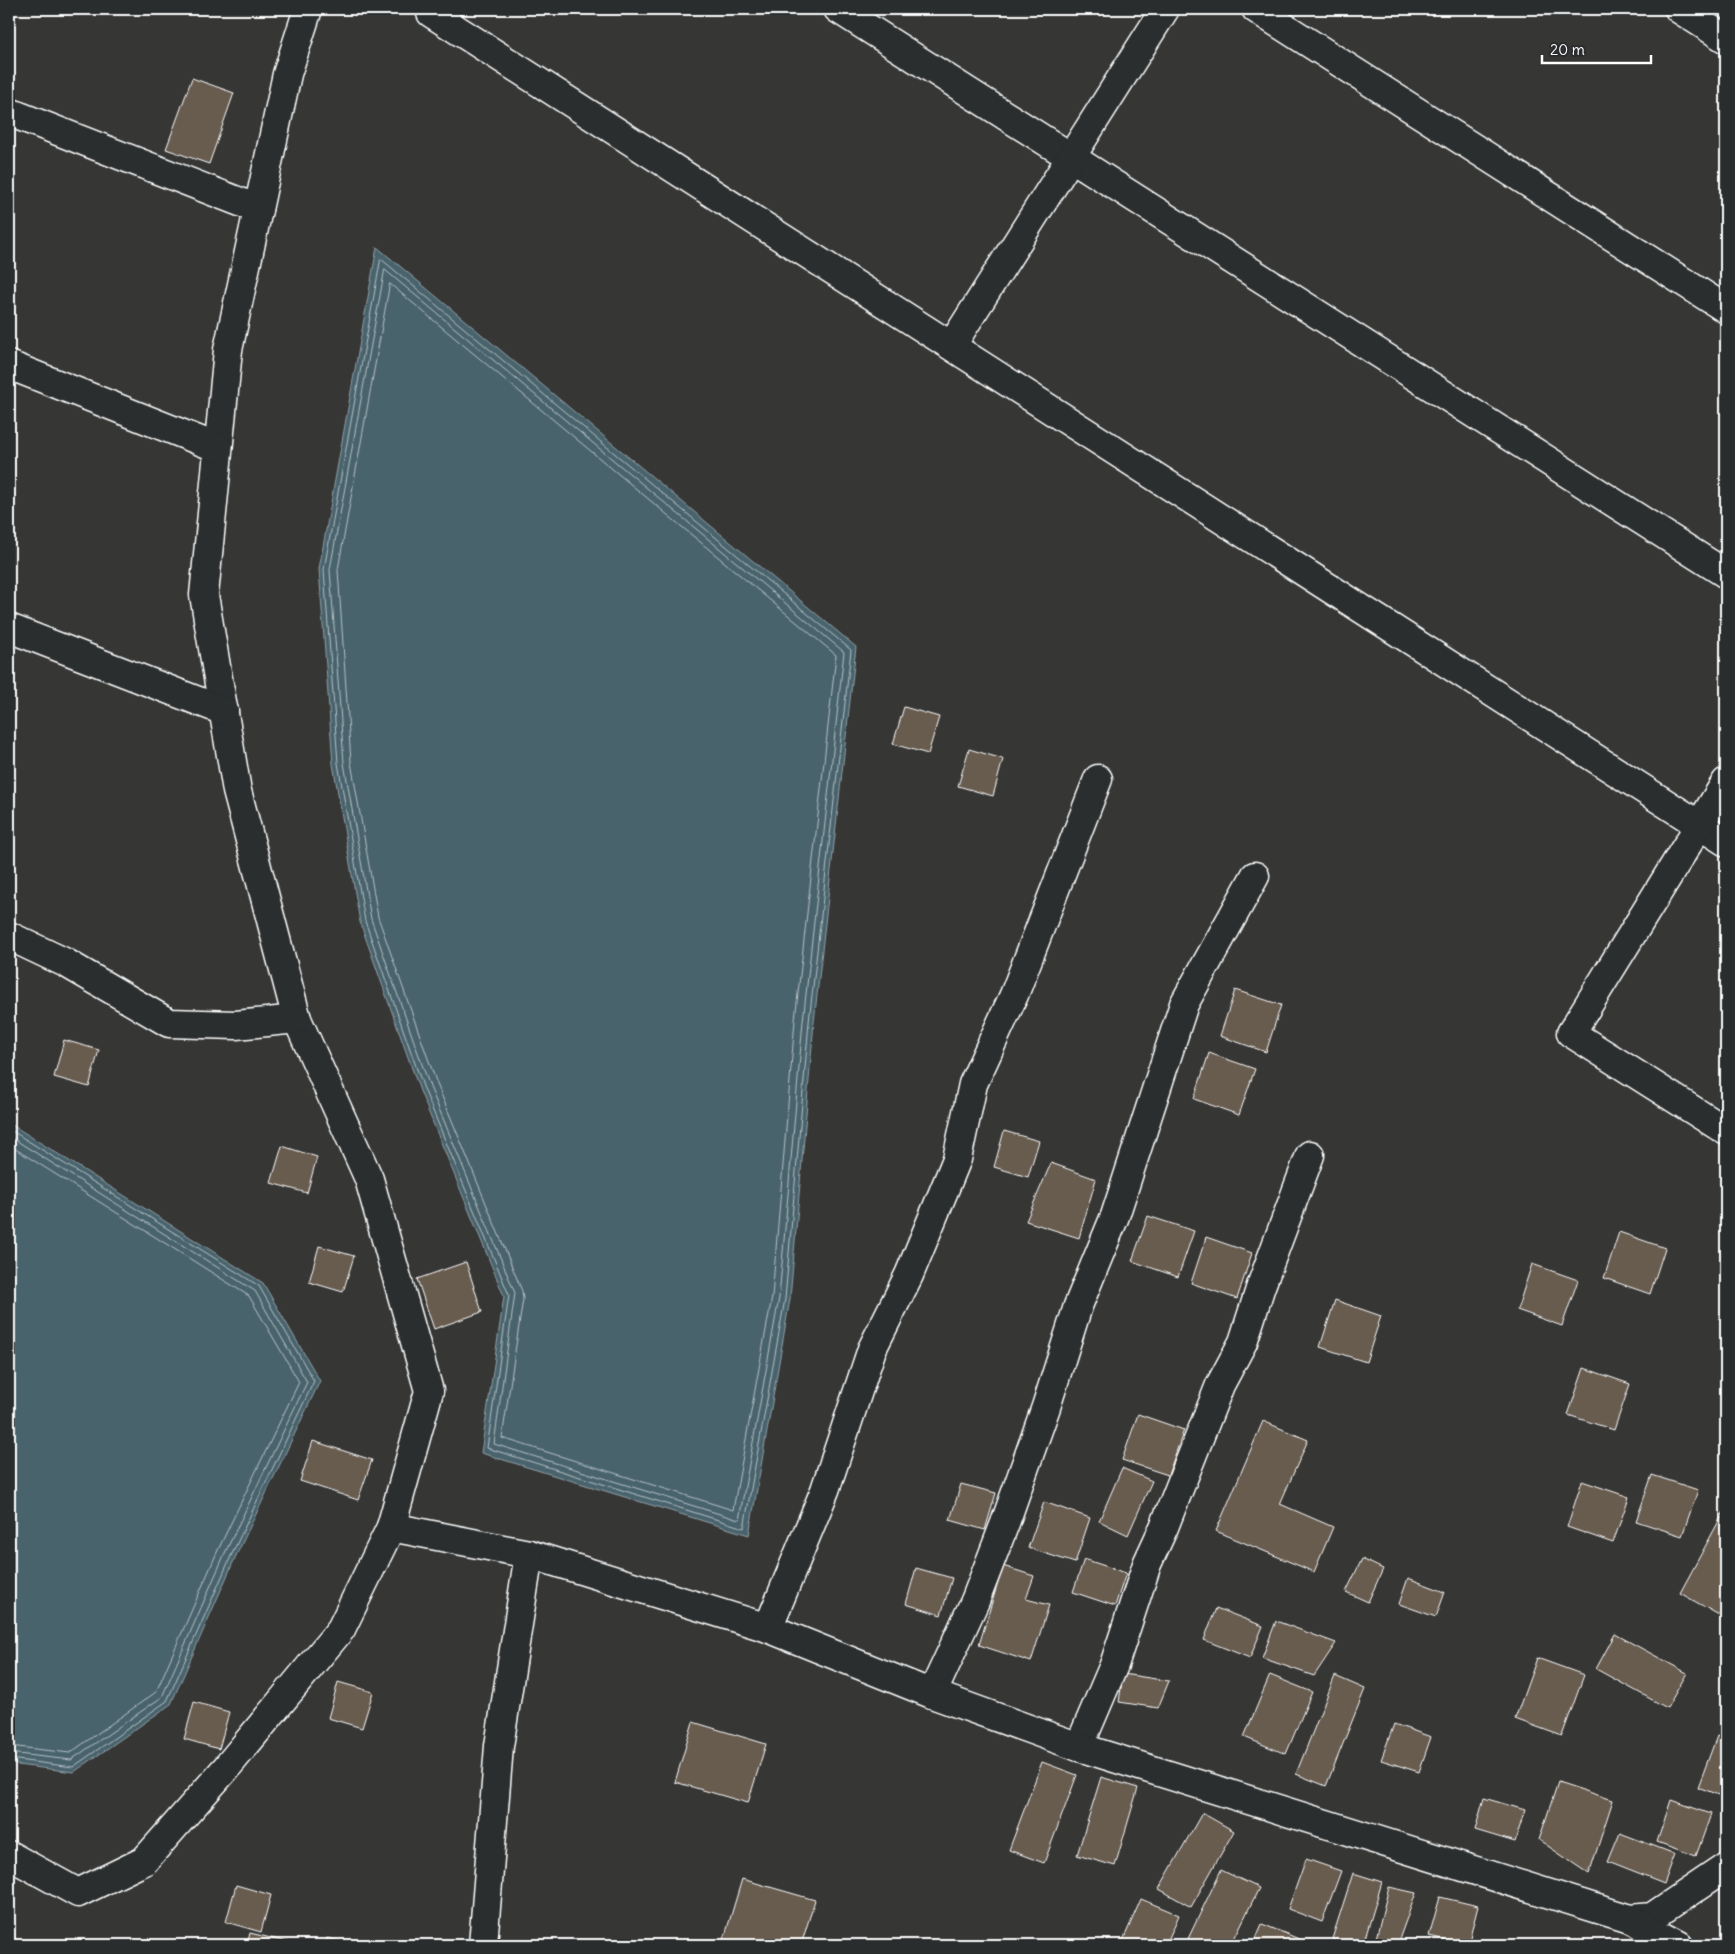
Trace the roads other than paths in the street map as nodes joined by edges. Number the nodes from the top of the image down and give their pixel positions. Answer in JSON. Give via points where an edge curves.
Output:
{"nodes":[{"id":1,"x":308,"y":9,"type":"edge"},
{"id":2,"x":838,"y":9,"type":"edge"},
{"id":3,"x":1165,"y":9,"type":"edge"},
{"id":4,"x":1256,"y":9,"type":"edge"},
{"id":5,"x":1679,"y":9,"type":"edge"},
{"id":6,"x":431,"y":12,"type":"dead end"},
{"id":7,"x":1726,"y":39,"type":"edge"},
{"id":8,"x":9,"y":112,"type":"edge"},
{"id":9,"x":1071,"y":157,"type":"junction"},
{"id":10,"x":258,"y":209,"type":"junction"},
{"id":11,"x":1726,"y":308,"type":"edge"},
{"id":12,"x":952,"y":346,"type":"junction"},
{"id":13,"x":9,"y":365,"type":"edge"},
{"id":14,"x":218,"y":448,"type":"junction"},
{"id":15,"x":1726,"y":574,"type":"edge"},
{"id":16,"x":9,"y":628,"type":"edge"},
{"id":17,"x":224,"y":711,"type":"junction"},
{"id":18,"x":1098,"y":779,"type":"dead end"},
{"id":19,"x":1726,"y":782,"type":"edge"},
{"id":20,"x":1700,"y":825,"type":"junction"},
{"id":21,"x":1726,"y":842,"type":"edge"},
{"id":22,"x":1255,"y":876,"type":"dead end"},
{"id":23,"x":9,"y":936,"type":"edge"},
{"id":24,"x":297,"y":1019,"type":"junction"},
{"id":25,"x":1726,"y":1131,"type":"edge"},
{"id":26,"x":1310,"y":1155,"type":"dead end"},
{"id":27,"x":390,"y":1526,"type":"junction"},
{"id":28,"x":529,"y":1554,"type":"junction"},
{"id":29,"x":768,"y":1628,"type":"junction"},
{"id":30,"x":932,"y":1694,"type":"junction"},
{"id":31,"x":1079,"y":1747,"type":"junction"},
{"id":32,"x":9,"y":1855,"type":"edge"},
{"id":33,"x":1726,"y":1867,"type":"edge"},
{"id":34,"x":1630,"y":1920,"type":"junction"},
{"id":35,"x":483,"y":1945,"type":"edge"},
{"id":36,"x":1679,"y":1945,"type":"edge"}],
"edges":[{"from":1,"to":10,"type":"street","via":[[287,74]]},
{"from":2,"to":9,"type":"street"},
{"from":3,"to":9,"type":"street"},
{"from":4,"to":11,"type":"street"},
{"from":5,"to":7,"type":"street"},
{"from":6,"to":12,"type":"street"},
{"from":8,"to":10,"type":"street"},
{"from":9,"to":12,"type":"street"},
{"from":9,"to":15,"type":"street"},
{"from":10,"to":14,"type":"street","via":[[228,350]]},
{"from":12,"to":20,"type":"street"},
{"from":13,"to":14,"type":"street"},
{"from":14,"to":17,"type":"street","via":[[204,595]]},
{"from":16,"to":17,"type":"street"},
{"from":17,"to":24,"type":"street","via":[[237,791]]},
{"from":18,"to":29,"type":"street","via":[[1014,995],[973,1084],[957,1160],[909,1275],[872,1349],[825,1490]]},
{"from":19,"to":20,"type":"street"},
{"from":20,"to":21,"type":"street"},
{"from":20,"to":25,"type":"street","via":[[1570,1032]]},
{"from":22,"to":30,"type":"street","via":[[1184,1004],[1115,1216],[1078,1306],[1005,1522],[975,1601]]},
{"from":23,"to":24,"type":"street","via":[[66,963],[169,1023],[236,1025]]},
{"from":24,"to":27,"type":"street","via":[[369,1179],[429,1391]]},
{"from":26,"to":31,"type":"street","via":[[1243,1342],[1220,1385],[1147,1564],[1114,1665]]},
{"from":27,"to":28,"type":"street"},
{"from":27,"to":32,"type":"street","via":[[341,1629],[144,1861],[78,1893]]},
{"from":28,"to":29,"type":"street"},
{"from":28,"to":35,"type":"street","via":[[499,1746]]},
{"from":29,"to":30,"type":"street"},
{"from":30,"to":31,"type":"street"},
{"from":31,"to":34,"type":"street"},
{"from":33,"to":34,"type":"street","via":[[1652,1917]]},
{"from":34,"to":36,"type":"street"}]}
